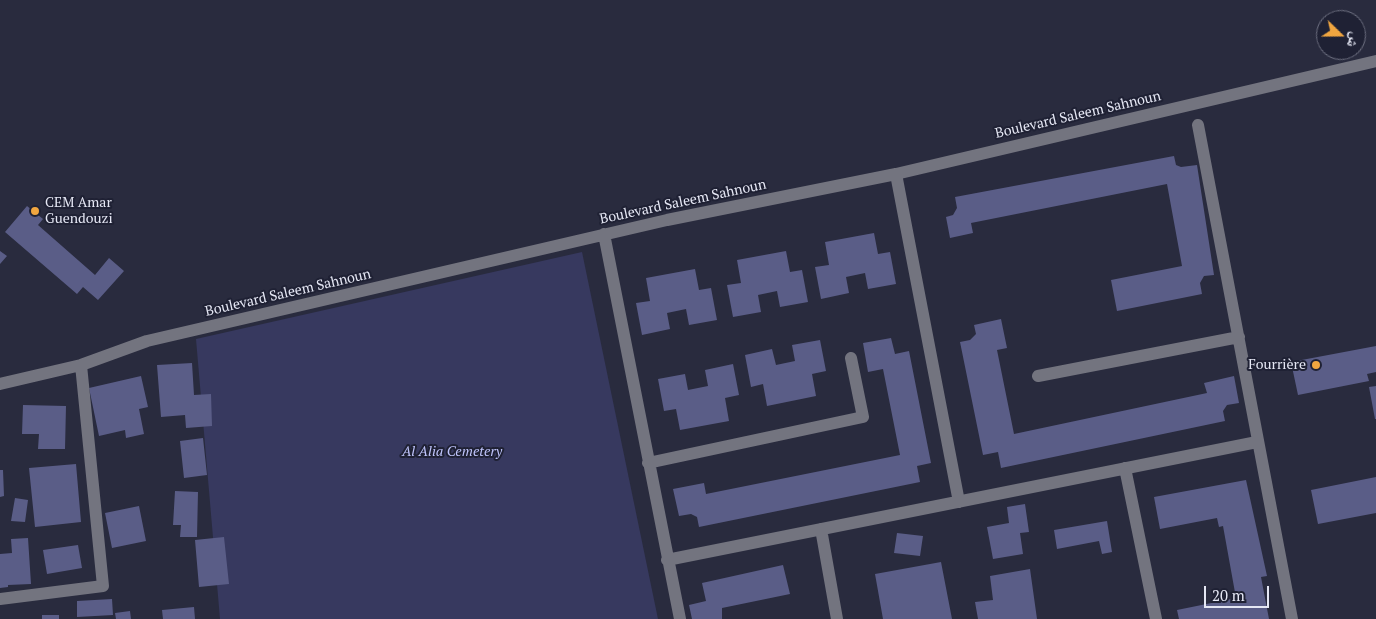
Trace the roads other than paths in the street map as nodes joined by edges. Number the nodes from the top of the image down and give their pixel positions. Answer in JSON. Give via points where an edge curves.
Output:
{"nodes":[{"id":1,"x":1376,"y":61,"type":"edge"},
{"id":2,"x":1198,"y":125,"type":"dead end"},
{"id":3,"x":896,"y":174,"type":"junction"},
{"id":4,"x":604,"y":234,"type":"junction"},
{"id":5,"x":1238,"y":337,"type":"junction"},
{"id":6,"x":851,"y":358,"type":"dead end"},
{"id":7,"x":81,"y":364,"type":"junction"},
{"id":8,"x":1038,"y":376,"type":"dead end"},
{"id":9,"x":0,"y":384,"type":"edge"},
{"id":10,"x":1257,"y":442,"type":"junction"},
{"id":11,"x":648,"y":463,"type":"junction"},
{"id":12,"x":1125,"y":468,"type":"junction"},
{"id":13,"x":958,"y":502,"type":"junction"},
{"id":14,"x":821,"y":529,"type":"junction"},
{"id":15,"x":667,"y":560,"type":"junction"},
{"id":16,"x":0,"y":599,"type":"edge"},
{"id":17,"x":680,"y":619,"type":"edge"},
{"id":18,"x":837,"y":619,"type":"edge"},
{"id":19,"x":1156,"y":619,"type":"edge"},
{"id":20,"x":1292,"y":619,"type":"edge"}],
"edges":[{"from":1,"to":3,"type":"street","name":"Boulevard Saleem Sahnoun"},
{"from":2,"to":5,"type":"street"},
{"from":3,"to":4,"type":"street","name":"Boulevard Saleem Sahnoun"},
{"from":3,"to":13,"type":"street"},
{"from":4,"to":7,"type":"street","name":"Boulevard Saleem Sahnoun","via":[[147,341]]},
{"from":4,"to":11,"type":"street"},
{"from":5,"to":8,"type":"street"},
{"from":5,"to":10,"type":"street"},
{"from":6,"to":11,"type":"street","via":[[863,416]]},
{"from":7,"to":9,"type":"street","name":"Boulevard Saleem Sahnoun"},
{"from":7,"to":16,"type":"street","via":[[103,586]]},
{"from":10,"to":12,"type":"street"},
{"from":10,"to":20,"type":"street"},
{"from":11,"to":15,"type":"street"},
{"from":12,"to":13,"type":"street"},
{"from":12,"to":19,"type":"street"},
{"from":13,"to":14,"type":"street"},
{"from":14,"to":15,"type":"street"},
{"from":14,"to":18,"type":"street"},
{"from":15,"to":17,"type":"street"}]}
